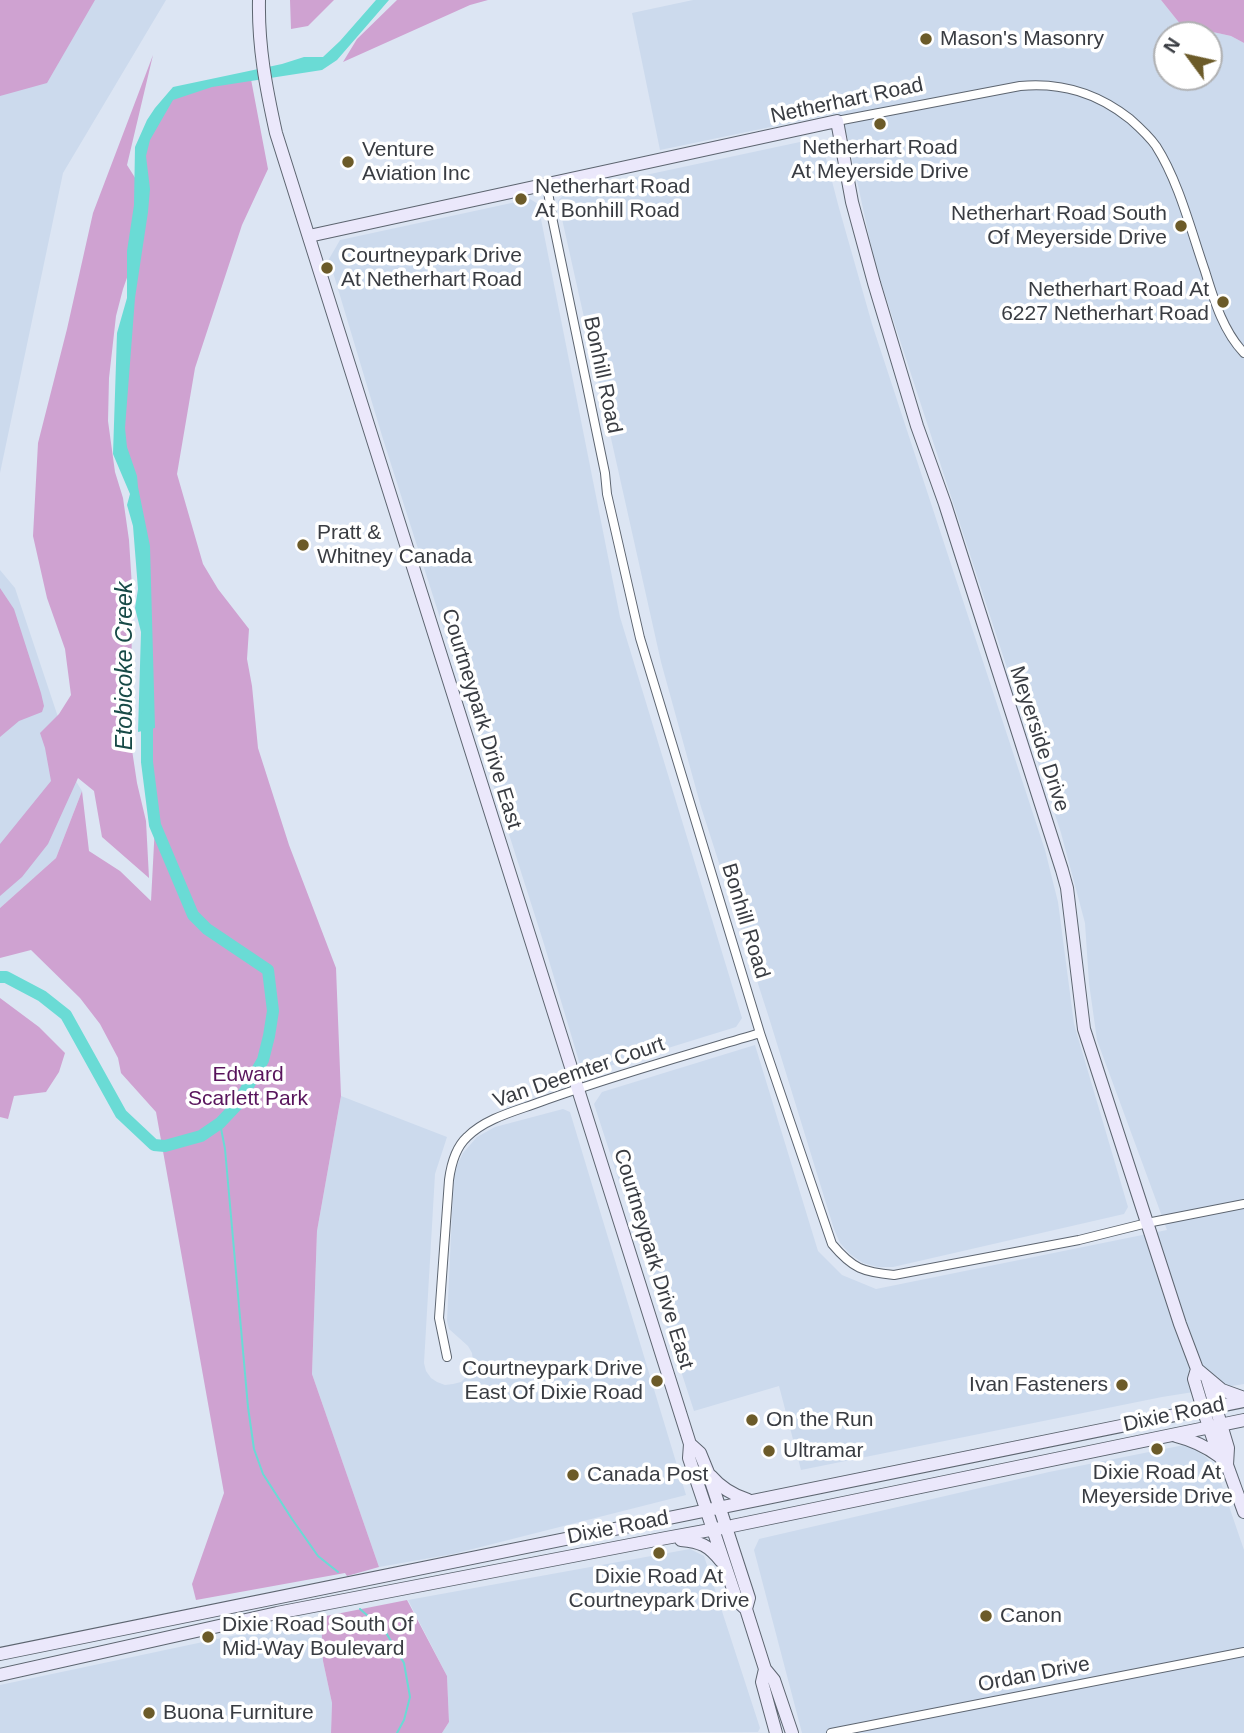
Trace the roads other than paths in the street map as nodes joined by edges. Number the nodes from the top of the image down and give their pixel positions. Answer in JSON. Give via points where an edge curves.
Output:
{"nodes":[{"id":1,"x":259,"y":0,"type":"edge"},
{"id":2,"x":837,"y":121,"type":"junction"},
{"id":3,"x":547,"y":185,"type":"junction"},
{"id":4,"x":309,"y":236,"type":"junction"},
{"id":5,"x":1244,"y":353,"type":"edge"},
{"id":6,"x":761,"y":1033,"type":"junction"},
{"id":7,"x":579,"y":1088,"type":"junction"},
{"id":8,"x":1244,"y":1204,"type":"edge"},
{"id":9,"x":1147,"y":1223,"type":"junction"},
{"id":10,"x":447,"y":1357,"type":"dead end"},
{"id":11,"x":1201,"y":1372,"type":"junction"},
{"id":12,"x":1244,"y":1400,"type":"edge"},
{"id":13,"x":1209,"y":1408,"type":"junction"},
{"id":14,"x":1244,"y":1420,"type":"edge"},
{"id":15,"x":1216,"y":1426,"type":"junction"},
{"id":16,"x":1174,"y":1435,"type":"junction"},
{"id":17,"x":1223,"y":1460,"type":"junction"},
{"id":18,"x":703,"y":1478,"type":"junction"},
{"id":19,"x":751,"y":1501,"type":"junction"},
{"id":20,"x":713,"y":1509,"type":"junction"},
{"id":21,"x":1244,"y":1512,"type":"edge"},
{"id":22,"x":682,"y":1515,"type":"junction"},
{"id":23,"x":754,"y":1521,"type":"junction"},
{"id":24,"x":720,"y":1529,"type":"junction"},
{"id":25,"x":666,"y":1538,"type":"junction"},
{"id":26,"x":733,"y":1552,"type":"junction"},
{"id":27,"x":726,"y":1567,"type":"junction"},
{"id":28,"x":377,"y":1577,"type":"junction"},
{"id":29,"x":380,"y":1593,"type":"junction"},
{"id":30,"x":275,"y":1598,"type":"junction"},
{"id":31,"x":746,"y":1609,"type":"junction"},
{"id":32,"x":278,"y":1613,"type":"junction"},
{"id":33,"x":1244,"y":1652,"type":"edge"},
{"id":34,"x":0,"y":1654,"type":"edge"},
{"id":35,"x":765,"y":1669,"type":"junction"},
{"id":36,"x":0,"y":1675,"type":"edge"},
{"id":37,"x":776,"y":1733,"type":"edge"},
{"id":38,"x":792,"y":1733,"type":"edge"},
{"id":39,"x":831,"y":1733,"type":"edge"}],
"edges":[{"from":1,"to":4,"type":"street","name":"Courtneypark Drive East","via":[[265,82]]},
{"from":2,"to":3,"type":"street","name":"Netherhart Road"},
{"from":2,"to":5,"type":"street","name":"Netherhart Road","via":[[1041,84],[1104,100],[1138,126],[1165,162],[1223,322]]},
{"from":2,"to":9,"type":"street","name":"Meyerside Drive","via":[[874,283],[1062,870],[1084,1029]]},
{"from":3,"to":4,"type":"street","name":"Netherhart Road"},
{"from":3,"to":6,"type":"street","name":"Bonhill Road","via":[[640,638]]},
{"from":4,"to":7,"type":"street","name":"Courtneypark Drive East"},
{"from":6,"to":7,"type":"street","name":"Van Deemter Court"},
{"from":6,"to":9,"type":"street","name":"Bonhill Road","via":[[832,1244],[858,1268],[894,1275]]},
{"from":7,"to":10,"type":"street","name":"Van Deemter Court","via":[[492,1120],[466,1137],[457,1150],[449,1180],[439,1318]]},
{"from":7,"to":18,"type":"street","name":"Courtneypark Drive East","via":[[690,1444],[689,1458]]},
{"from":8,"to":9,"type":"street","name":"Bonhill Road"},
{"from":9,"to":11,"type":"street","name":"Meyerside Drive"},
{"from":11,"to":12,"type":"street","via":[[1222,1390]]},
{"from":11,"to":13,"type":"street","name":"Meyerside Drive","via":[[1194,1379]]},
{"from":12,"to":13,"type":"street","name":"Dixie Road"},
{"from":13,"to":15,"type":"street","name":"Meyerside Drive"},
{"from":13,"to":19,"type":"street","name":"Dixie Road"},
{"from":14,"to":15,"type":"street","name":"Dixie Road"},
{"from":15,"to":16,"type":"street","name":"Dixie Road"},
{"from":15,"to":17,"type":"street","name":"Meyerside Drive","via":[[1228,1448]]},
{"from":16,"to":17,"type":"street","via":[[1207,1447]]},
{"from":16,"to":23,"type":"street","name":"Dixie Road"},
{"from":17,"to":21,"type":"street","name":"Meyerside Drive"},
{"from":18,"to":19,"type":"street"},
{"from":18,"to":20,"type":"street","name":"Courtneypark Drive East"},
{"from":18,"to":22,"type":"street"},
{"from":19,"to":20,"type":"street","name":"Dixie Road"},
{"from":20,"to":22,"type":"street","name":"Dixie Road"},
{"from":20,"to":24,"type":"street","name":"Courtneypark Drive East"},
{"from":22,"to":28,"type":"street","name":"Dixie Road"},
{"from":23,"to":24,"type":"street","name":"Dixie Road"},
{"from":23,"to":26,"type":"street","via":[[736,1537]]},
{"from":24,"to":25,"type":"street","name":"Dixie Road"},
{"from":24,"to":26,"type":"street","name":"Courtneypark Drive East"},
{"from":24,"to":27,"type":"street","name":"Courtneypark Drive East"},
{"from":25,"to":27,"type":"street","via":[[704,1544]]},
{"from":25,"to":29,"type":"street","name":"Dixie Road"},
{"from":26,"to":31,"type":"street","name":"Courtneypark Drive East","via":[[749,1598]]},
{"from":27,"to":31,"type":"street","name":"Courtneypark Drive East","via":[[737,1601]]},
{"from":28,"to":29,"type":"street"},
{"from":28,"to":30,"type":"street","name":"Dixie Road"},
{"from":29,"to":32,"type":"street","name":"Dixie Road"},
{"from":30,"to":32,"type":"street"},
{"from":30,"to":34,"type":"street","name":"Dixie Road"},
{"from":31,"to":35,"type":"street","name":"Courtneypark Drive East"},
{"from":32,"to":36,"type":"street","name":"Dixie Road"},
{"from":33,"to":39,"type":"street","name":"Ordan Drive"},
{"from":35,"to":37,"type":"street","name":"Courtneypark Drive East","via":[[762,1682]]},
{"from":35,"to":38,"type":"street","name":"Courtneypark Drive East","via":[[774,1680]]}]}
